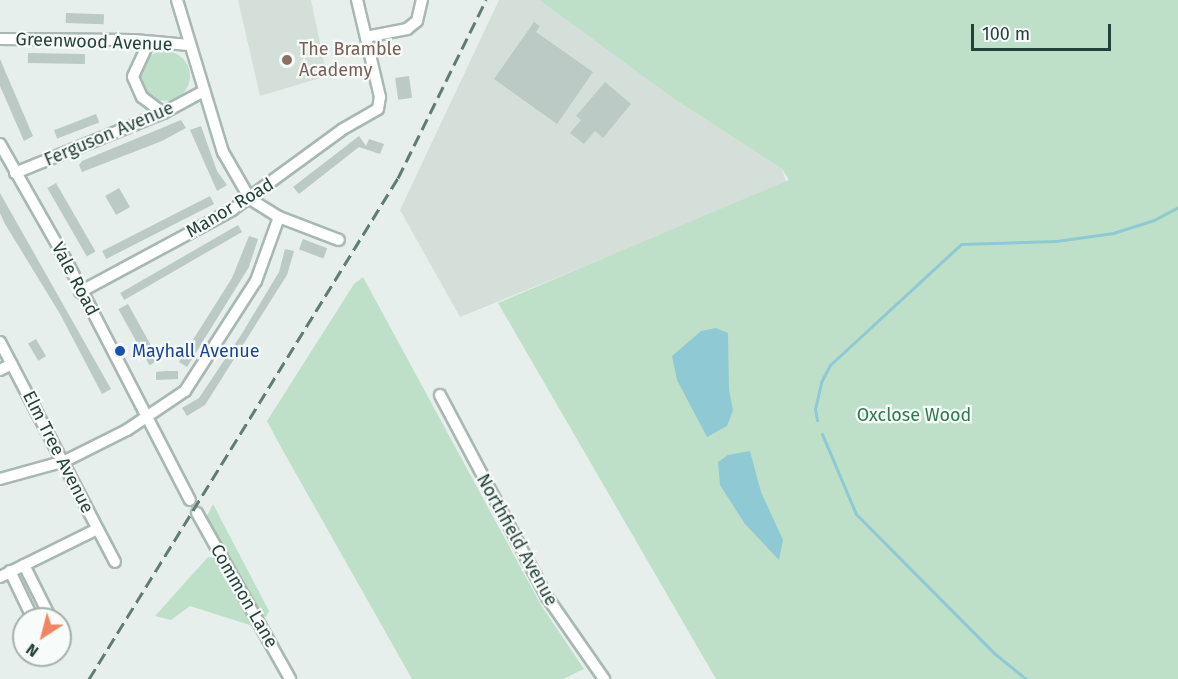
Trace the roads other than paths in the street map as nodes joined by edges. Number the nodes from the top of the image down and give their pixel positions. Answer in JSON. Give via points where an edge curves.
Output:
{"nodes":[{"id":1,"x":177,"y":0,"type":"edge"},
{"id":2,"x":357,"y":0,"type":"edge"},
{"id":3,"x":422,"y":0,"type":"edge"},
{"id":4,"x":366,"y":37,"type":"junction"},
{"id":5,"x":0,"y":39,"type":"edge"},
{"id":6,"x":149,"y":42,"type":"junction"},
{"id":7,"x":189,"y":45,"type":"junction"},
{"id":8,"x":202,"y":92,"type":"junction"},
{"id":9,"x":163,"y":113,"type":"junction"},
{"id":10,"x":0,"y":144,"type":"edge"},
{"id":11,"x":15,"y":173,"type":"junction"},
{"id":12,"x":250,"y":199,"type":"junction"},
{"id":13,"x":279,"y":217,"type":"junction"},
{"id":14,"x":339,"y":240,"type":"dead end"},
{"id":15,"x":80,"y":292,"type":"junction"},
{"id":16,"x":0,"y":342,"type":"edge"},
{"id":17,"x":12,"y":364,"type":"junction"},
{"id":18,"x":0,"y":370,"type":"edge"},
{"id":19,"x":440,"y":395,"type":"dead end"},
{"id":20,"x":147,"y":416,"type":"junction"},
{"id":21,"x":65,"y":461,"type":"junction"},
{"id":22,"x":0,"y":479,"type":"edge"},
{"id":23,"x":190,"y":500,"type":"dead end"},
{"id":24,"x":197,"y":513,"type":"dead end"},
{"id":25,"x":97,"y":529,"type":"junction"},
{"id":26,"x":115,"y":561,"type":"dead end"},
{"id":27,"x":24,"y":564,"type":"junction"},
{"id":28,"x":5,"y":574,"type":"edge"},
{"id":29,"x":26,"y":607,"type":"edge"},
{"id":30,"x":45,"y":607,"type":"edge"},
{"id":31,"x":290,"y":679,"type":"edge"},
{"id":32,"x":604,"y":679,"type":"edge"}],
"edges":[{"from":1,"to":7,"type":"street"},
{"from":2,"to":4,"type":"street"},
{"from":3,"to":4,"type":"street","via":[[417,21],[407,29]]},
{"from":4,"to":12,"type":"street","name":"Manor Road","via":[[380,97],[378,110],[344,129]]},
{"from":5,"to":6,"type":"street","name":"Greenwood Avenue"},
{"from":6,"to":7,"type":"street","name":"Greenwood Avenue"},
{"from":6,"to":9,"type":"street","via":[[133,78],[138,92]]},
{"from":7,"to":8,"type":"street"},
{"from":8,"to":9,"type":"street","name":"Ferguson Avenue"},
{"from":8,"to":12,"type":"street","via":[[223,152]]},
{"from":9,"to":11,"type":"street","name":"Ferguson Avenue"},
{"from":10,"to":11,"type":"street","name":"Vale Road"},
{"from":11,"to":15,"type":"street","name":"Vale Road"},
{"from":12,"to":13,"type":"street"},
{"from":12,"to":15,"type":"street","name":"Manor Road"},
{"from":13,"to":14,"type":"street"},
{"from":13,"to":20,"type":"street","via":[[256,281],[192,382]]},
{"from":15,"to":20,"type":"street","name":"Vale Road"},
{"from":16,"to":17,"type":"street","name":"Elm Tree Avenue"},
{"from":17,"to":18,"type":"street"},
{"from":17,"to":21,"type":"street","name":"Elm Tree Avenue"},
{"from":19,"to":32,"type":"street","name":"Northfield Avenue","via":[[547,597]]},
{"from":20,"to":21,"type":"street"},
{"from":20,"to":23,"type":"street","name":"Vale Road"},
{"from":21,"to":22,"type":"street"},
{"from":21,"to":25,"type":"street","name":"Elm Tree Avenue"},
{"from":24,"to":31,"type":"street","name":"Common Lane"},
{"from":25,"to":26,"type":"street","name":"Elm Tree Avenue"},
{"from":25,"to":27,"type":"street"},
{"from":27,"to":28,"type":"street"},
{"from":27,"to":30,"type":"street"},
{"from":28,"to":29,"type":"street"}]}
